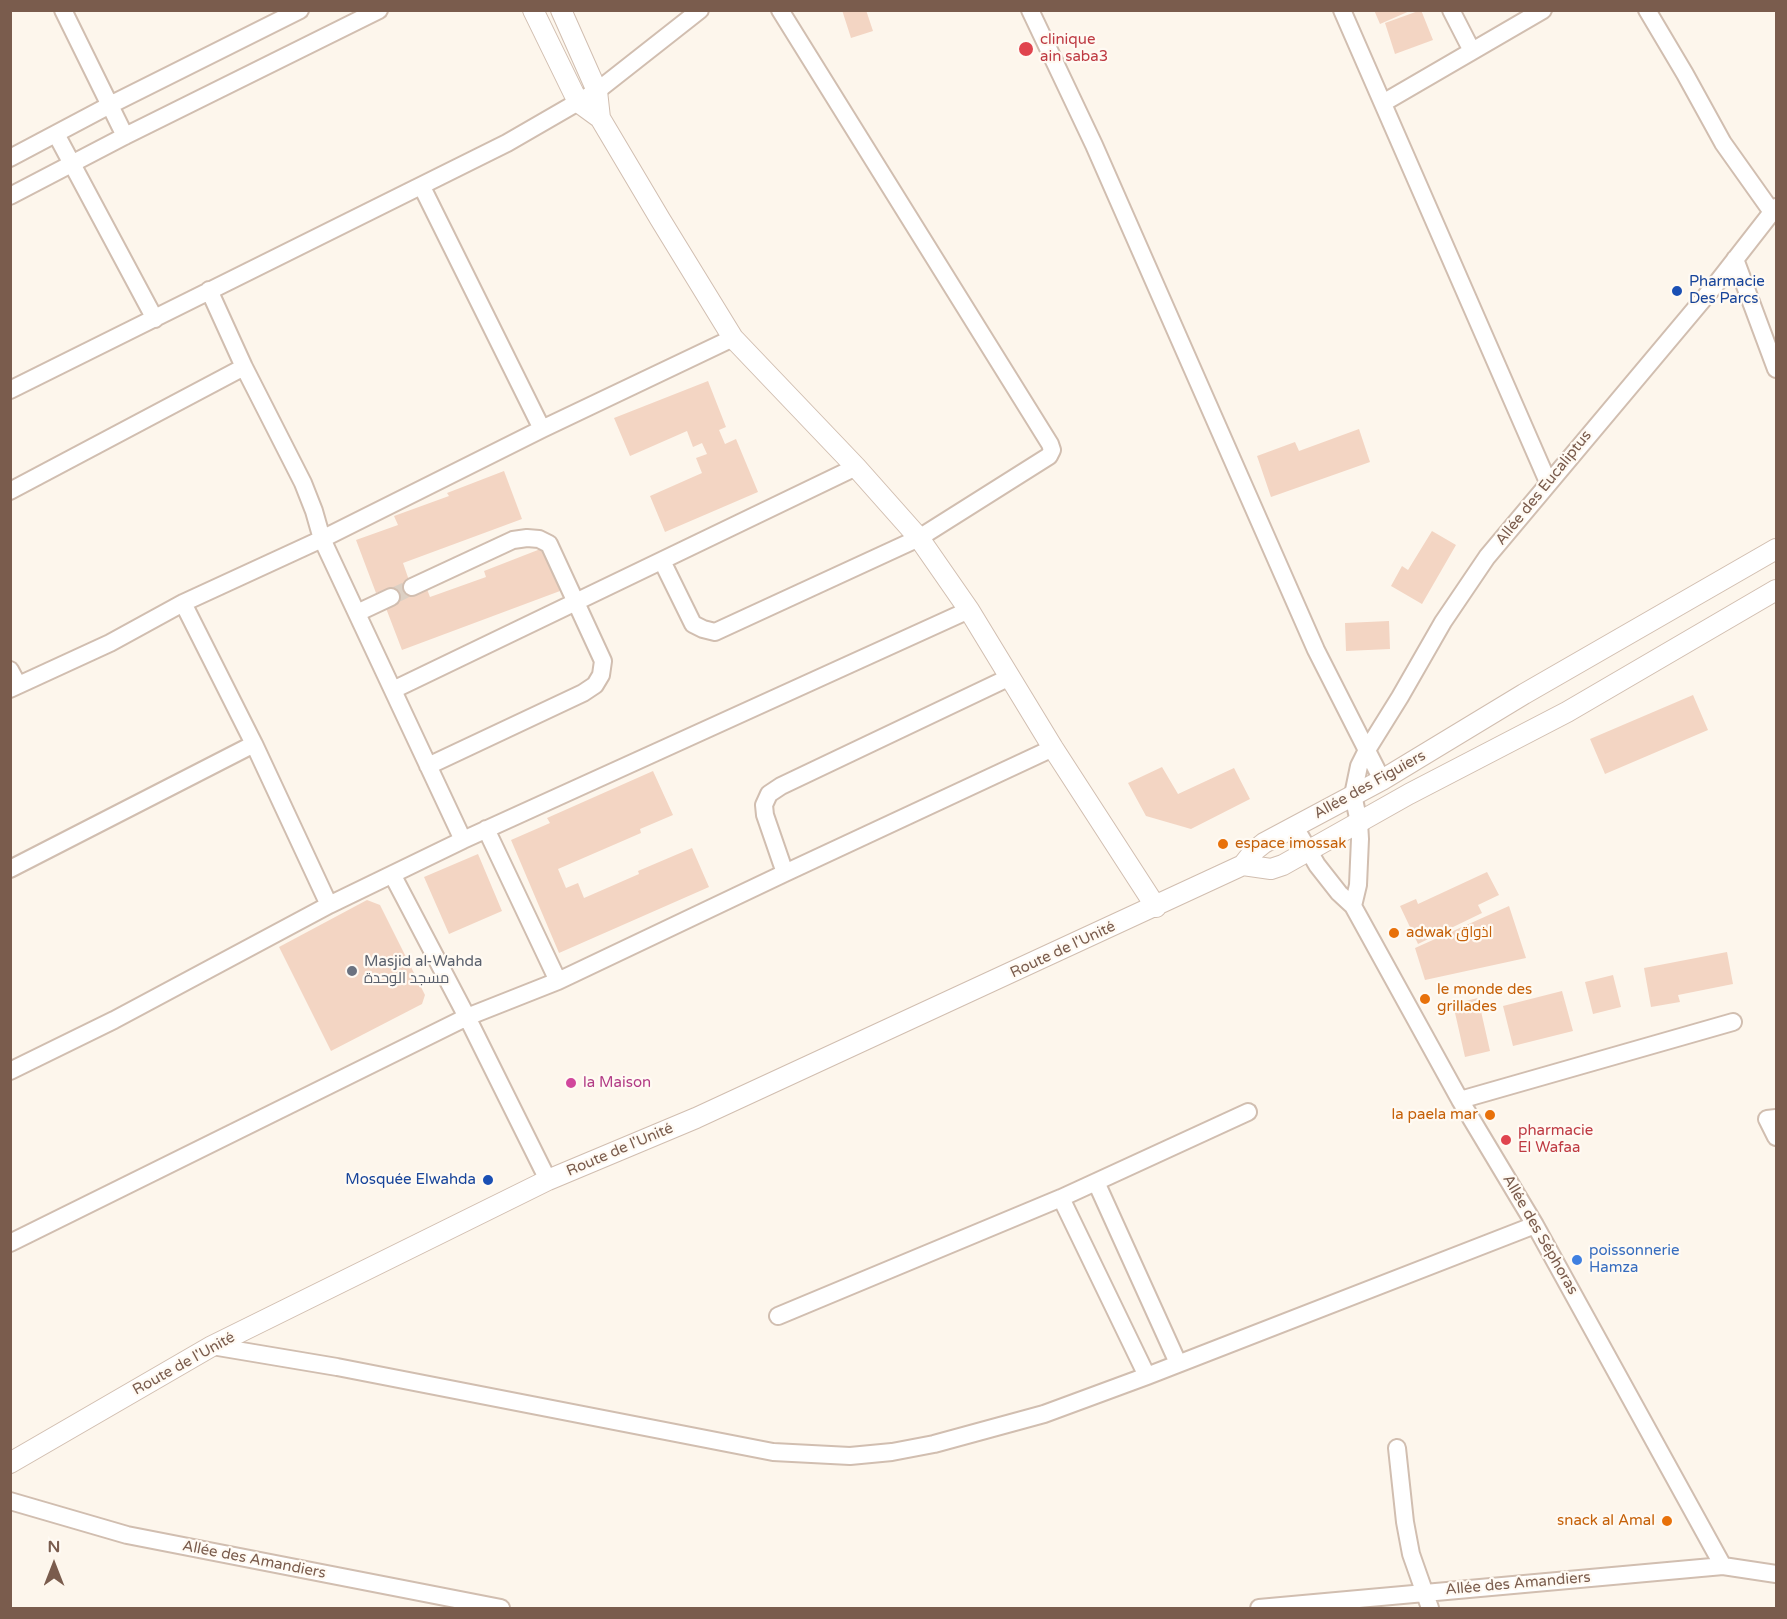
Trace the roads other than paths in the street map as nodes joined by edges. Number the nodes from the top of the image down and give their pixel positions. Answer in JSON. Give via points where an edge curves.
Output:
{"nodes":[{"id":1,"x":63,"y":10,"type":"edge"},
{"id":2,"x":300,"y":10,"type":"edge"},
{"id":3,"x":379,"y":10,"type":"edge"},
{"id":4,"x":533,"y":10,"type":"edge"},
{"id":5,"x":561,"y":10,"type":"edge"},
{"id":6,"x":700,"y":10,"type":"edge"},
{"id":7,"x":780,"y":10,"type":"edge"},
{"id":8,"x":1029,"y":10,"type":"edge"},
{"id":9,"x":1342,"y":10,"type":"edge"},
{"id":10,"x":1451,"y":10,"type":"edge"},
{"id":11,"x":1543,"y":10,"type":"edge"},
{"id":12,"x":1647,"y":10,"type":"edge"},
{"id":13,"x":1472,"y":51,"type":"junction"},
{"id":14,"x":597,"y":91,"type":"junction"},
{"id":15,"x":578,"y":102,"type":"junction"},
{"id":16,"x":1383,"y":103,"type":"junction"},
{"id":17,"x":110,"y":105,"type":"junction"},
{"id":18,"x":600,"y":118,"type":"junction"},
{"id":19,"x":56,"y":134,"type":"junction"},
{"id":20,"x":125,"y":136,"type":"junction"},
{"id":21,"x":10,"y":158,"type":"edge"},
{"id":22,"x":73,"y":164,"type":"junction"},
{"id":23,"x":422,"y":187,"type":"junction"},
{"id":24,"x":10,"y":196,"type":"edge"},
{"id":25,"x":1774,"y":209,"type":"edge"},
{"id":26,"x":1735,"y":259,"type":"junction"},
{"id":27,"x":209,"y":290,"type":"junction"},
{"id":28,"x":155,"y":319,"type":"junction"},
{"id":29,"x":733,"y":338,"type":"junction"},
{"id":30,"x":244,"y":366,"type":"junction"},
{"id":31,"x":1776,"y":369,"type":"edge"},
{"id":32,"x":10,"y":390,"type":"edge"},
{"id":33,"x":542,"y":429,"type":"junction"},
{"id":34,"x":856,"y":467,"type":"junction"},
{"id":35,"x":1548,"y":482,"type":"junction"},
{"id":36,"x":10,"y":491,"type":"edge"},
{"id":37,"x":919,"y":538,"type":"junction"},
{"id":38,"x":322,"y":539,"type":"junction"},
{"id":39,"x":1776,"y":549,"type":"edge"},
{"id":40,"x":662,"y":561,"type":"junction"},
{"id":41,"x":412,"y":587,"type":"tunnel mouth"},
{"id":42,"x":1776,"y":590,"type":"edge"},
{"id":43,"x":391,"y":597,"type":"tunnel mouth"},
{"id":44,"x":576,"y":602,"type":"junction"},
{"id":45,"x":183,"y":603,"type":"junction"},
{"id":46,"x":969,"y":610,"type":"junction"},
{"id":47,"x":357,"y":613,"type":"junction"},
{"id":48,"x":1010,"y":677,"type":"junction"},
{"id":49,"x":13,"y":681,"type":"edge"},
{"id":50,"x":393,"y":690,"type":"junction"},
{"id":51,"x":254,"y":744,"type":"junction"},
{"id":52,"x":1053,"y":748,"type":"junction"},
{"id":53,"x":1366,"y":750,"type":"junction"},
{"id":54,"x":428,"y":766,"type":"junction"},
{"id":55,"x":1382,"y":780,"type":"junction"},
{"id":56,"x":1353,"y":795,"type":"junction"},
{"id":57,"x":1359,"y":822,"type":"junction"},
{"id":58,"x":1295,"y":826,"type":"junction"},
{"id":59,"x":486,"y":829,"type":"junction"},
{"id":60,"x":463,"y":840,"type":"junction"},
{"id":61,"x":1308,"y":850,"type":"junction"},
{"id":62,"x":1243,"y":865,"type":"junction"},
{"id":63,"x":10,"y":869,"type":"edge"},
{"id":64,"x":785,"y":873,"type":"junction"},
{"id":65,"x":393,"y":876,"type":"junction"},
{"id":66,"x":329,"y":905,"type":"junction"},
{"id":67,"x":1353,"y":906,"type":"junction"},
{"id":68,"x":1156,"y":907,"type":"junction"},
{"id":69,"x":558,"y":981,"type":"junction"},
{"id":70,"x":467,"y":1017,"type":"junction"},
{"id":71,"x":1733,"y":1022,"type":"dead end"},
{"id":72,"x":10,"y":1071,"type":"edge"},
{"id":73,"x":1460,"y":1100,"type":"junction"},
{"id":74,"x":1248,"y":1112,"type":"dead end"},
{"id":75,"x":1776,"y":1118,"type":"edge"},
{"id":76,"x":1776,"y":1137,"type":"edge"},
{"id":77,"x":548,"y":1180,"type":"junction"},
{"id":78,"x":1096,"y":1182,"type":"junction"},
{"id":79,"x":1061,"y":1198,"type":"junction"},
{"id":80,"x":1535,"y":1225,"type":"junction"},
{"id":81,"x":10,"y":1244,"type":"edge"},
{"id":82,"x":778,"y":1316,"type":"dead end"},
{"id":83,"x":212,"y":1346,"type":"junction"},
{"id":84,"x":1178,"y":1363,"type":"junction"},
{"id":85,"x":1147,"y":1376,"type":"junction"},
{"id":86,"x":1397,"y":1448,"type":"dead end"},
{"id":87,"x":10,"y":1463,"type":"edge"},
{"id":88,"x":10,"y":1501,"type":"edge"},
{"id":89,"x":1723,"y":1566,"type":"junction"},
{"id":90,"x":1776,"y":1574,"type":"edge"},
{"id":91,"x":1424,"y":1592,"type":"junction"},
{"id":92,"x":501,"y":1608,"type":"edge"},
{"id":93,"x":1259,"y":1608,"type":"edge"},
{"id":94,"x":1430,"y":1608,"type":"edge"}],
"edges":[{"from":1,"to":17,"type":"street"},
{"from":2,"to":17,"type":"street"},
{"from":3,"to":20,"type":"street"},
{"from":4,"to":15,"type":"street"},
{"from":5,"to":14,"type":"street"},
{"from":6,"to":14,"type":"street"},
{"from":7,"to":37,"type":"street","via":[[1052,450],[1050,456]]},
{"from":8,"to":53,"type":"street","via":[[1094,145],[1316,650]]},
{"from":9,"to":16,"type":"street"},
{"from":10,"to":13,"type":"street"},
{"from":11,"to":13,"type":"street"},
{"from":12,"to":25,"type":"street","via":[[1723,142]]},
{"from":13,"to":16,"type":"street"},
{"from":14,"to":15,"type":"street"},
{"from":14,"to":18,"type":"street"},
{"from":15,"to":18,"type":"street"},
{"from":15,"to":23,"type":"street"},
{"from":16,"to":35,"type":"street"},
{"from":17,"to":19,"type":"street"},
{"from":17,"to":20,"type":"street"},
{"from":18,"to":29,"type":"street"},
{"from":19,"to":21,"type":"street"},
{"from":19,"to":22,"type":"street"},
{"from":20,"to":22,"type":"street"},
{"from":22,"to":24,"type":"street"},
{"from":22,"to":28,"type":"street"},
{"from":23,"to":27,"type":"street"},
{"from":23,"to":33,"type":"street"},
{"from":25,"to":26,"type":"street","name":"Allée des Eucaliptus"},
{"from":26,"to":31,"type":"street"},
{"from":26,"to":35,"type":"street","name":"Allée des Eucaliptus"},
{"from":27,"to":28,"type":"street"},
{"from":27,"to":30,"type":"street"},
{"from":28,"to":32,"type":"street"},
{"from":29,"to":33,"type":"street"},
{"from":29,"to":34,"type":"street"},
{"from":30,"to":36,"type":"street"},
{"from":30,"to":38,"type":"street","via":[[303,483]]},
{"from":33,"to":38,"type":"street"},
{"from":34,"to":37,"type":"street"},
{"from":34,"to":40,"type":"street"},
{"from":35,"to":53,"type":"street","name":"Allée des Eucaliptus","via":[[1487,557],[1449,612]]},
{"from":37,"to":40,"type":"street","via":[[715,632],[693,624]]},
{"from":37,"to":46,"type":"street"},
{"from":38,"to":45,"type":"street"},
{"from":38,"to":47,"type":"street"},
{"from":39,"to":55,"type":"street","name":"Allée des Figuiers"},
{"from":40,"to":44,"type":"street"},
{"from":41,"to":44,"type":"street","via":[[513,540],[539,538],[549,544]]},
{"from":42,"to":57,"type":"street","name":"Allée des Figuiers","via":[[1567,712]]},
{"from":43,"to":47,"type":"street"},
{"from":44,"to":50,"type":"street"},
{"from":44,"to":54,"type":"street","via":[[603,662],[595,685]]},
{"from":45,"to":49,"type":"street","via":[[110,643]]},
{"from":45,"to":51,"type":"street"},
{"from":46,"to":48,"type":"street"},
{"from":46,"to":59,"type":"street"},
{"from":47,"to":50,"type":"street"},
{"from":48,"to":52,"type":"street"},
{"from":48,"to":64,"type":"street","via":[[769,794],[765,815]]},
{"from":50,"to":54,"type":"street"},
{"from":51,"to":63,"type":"street"},
{"from":51,"to":66,"type":"street"},
{"from":52,"to":64,"type":"street"},
{"from":52,"to":68,"type":"street"},
{"from":53,"to":55,"type":"street"},
{"from":53,"to":56,"type":"street","name":"Allée des Eucaliptus"},
{"from":54,"to":60,"type":"street"},
{"from":55,"to":56,"type":"street","name":"Allée des Figuiers"},
{"from":56,"to":57,"type":"street"},
{"from":56,"to":58,"type":"street","name":"Allée des Figuiers"},
{"from":57,"to":61,"type":"street","name":"Allée des Figuiers"},
{"from":57,"to":67,"type":"street","via":[[1358,885]]},
{"from":58,"to":61,"type":"street","name":"Allée des Séphoras"},
{"from":58,"to":62,"type":"street","name":"Allée des Figuiers","via":[[1260,846]]},
{"from":59,"to":60,"type":"street"},
{"from":59,"to":69,"type":"street"},
{"from":60,"to":65,"type":"street"},
{"from":61,"to":62,"type":"street","name":"Allée des Figuiers","via":[[1270,869]]},
{"from":61,"to":67,"type":"street","name":"Allée des Séphoras","via":[[1327,879]]},
{"from":62,"to":68,"type":"street","name":"Route de l'Unité"},
{"from":64,"to":69,"type":"street"},
{"from":65,"to":66,"type":"street"},
{"from":65,"to":70,"type":"street"},
{"from":66,"to":72,"type":"street"},
{"from":67,"to":73,"type":"street","name":"Allée des Séphoras"},
{"from":68,"to":77,"type":"street","name":"Route de l'Unité","via":[[696,1118]]},
{"from":69,"to":70,"type":"street"},
{"from":70,"to":77,"type":"street"},
{"from":70,"to":81,"type":"street"},
{"from":71,"to":73,"type":"street"},
{"from":73,"to":80,"type":"street","name":"Allée des Séphoras"},
{"from":74,"to":78,"type":"street"},
{"from":75,"to":76,"type":"street","via":[[1767,1119]]},
{"from":77,"to":83,"type":"street","name":"Route de l'Unité"},
{"from":78,"to":79,"type":"street"},
{"from":78,"to":84,"type":"street"},
{"from":79,"to":82,"type":"street"},
{"from":79,"to":85,"type":"street"},
{"from":80,"to":84,"type":"street"},
{"from":80,"to":89,"type":"street","name":"Allée des Séphoras"},
{"from":83,"to":85,"type":"street","via":[[761,1450],[809,1455],[850,1456],[934,1444],[1044,1414]]},
{"from":83,"to":87,"type":"street","name":"Route de l'Unité"},
{"from":84,"to":85,"type":"street"},
{"from":86,"to":91,"type":"street","via":[[1405,1522]]},
{"from":88,"to":92,"type":"street","name":"Allée des Amandiers","via":[[127,1535]]},
{"from":89,"to":90,"type":"street","name":"Allée des Amandiers"},
{"from":89,"to":91,"type":"street","name":"Allée des Amandiers"},
{"from":91,"to":93,"type":"street","name":"Allée des Amandiers"},
{"from":91,"to":94,"type":"street"}]}
